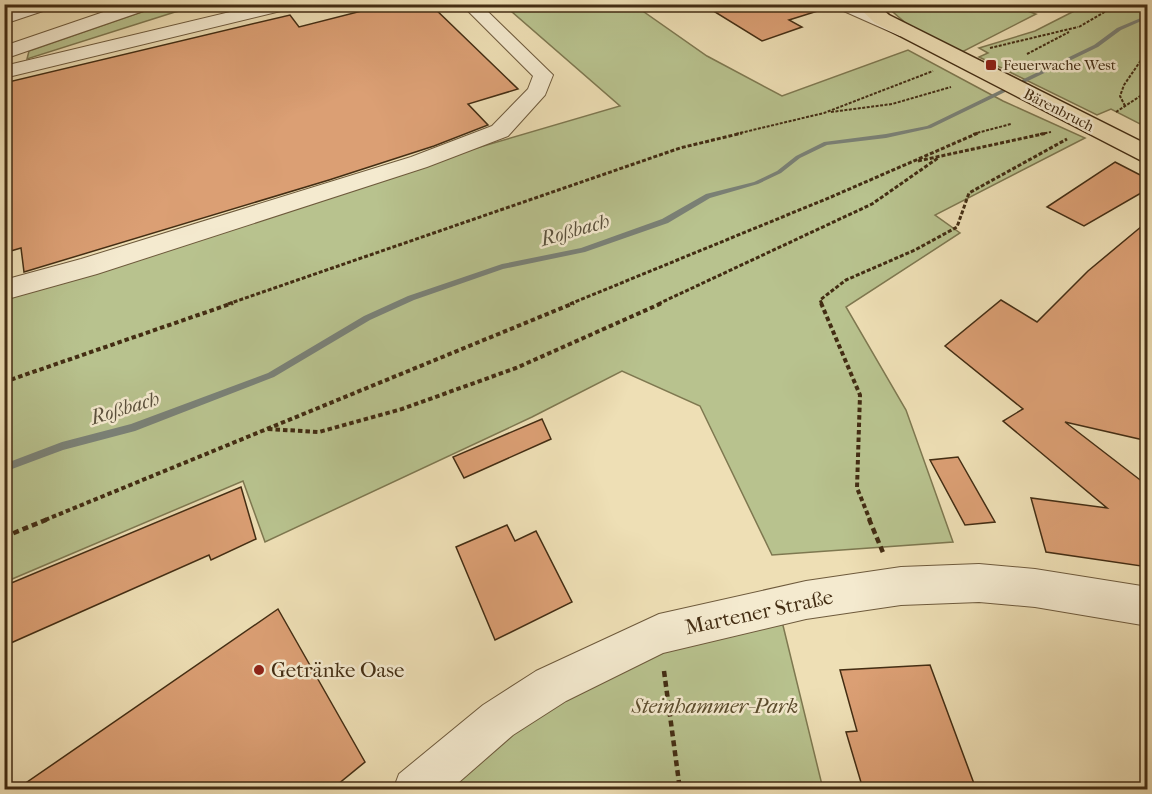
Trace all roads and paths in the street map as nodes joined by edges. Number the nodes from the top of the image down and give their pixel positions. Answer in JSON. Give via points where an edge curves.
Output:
{"nodes":[{"id":1,"x":46,"y":4,"type":"edge"},
{"id":2,"x":146,"y":4,"type":"edge"},
{"id":3,"x":287,"y":4,"type":"edge"},
{"id":4,"x":468,"y":4,"type":"edge"},
{"id":5,"x":864,"y":4,"type":"edge"},
{"id":6,"x":1118,"y":4,"type":"edge"},
{"id":7,"x":843,"y":5,"type":"edge"},
{"id":8,"x":4,"y":19,"type":"edge"},
{"id":9,"x":1078,"y":27,"type":"junction"},
{"id":10,"x":907,"y":32,"type":"junction"},
{"id":11,"x":1148,"y":50,"type":"edge"},
{"id":12,"x":4,"y":53,"type":"edge"},
{"id":13,"x":1028,"y":54,"type":"dead end"},
{"id":14,"x":952,"y":64,"type":"junction"},
{"id":15,"x":4,"y":72,"type":"edge"},
{"id":16,"x":951,"y":87,"type":"dead end"},
{"id":17,"x":1148,"y":91,"type":"edge"},
{"id":18,"x":1125,"y":106,"type":"junction"},
{"id":19,"x":1117,"y":112,"type":"dead end"},
{"id":20,"x":824,"y":113,"type":"junction"},
{"id":21,"x":1011,"y":124,"type":"dead end"},
{"id":22,"x":1056,"y":131,"type":"dead end"},
{"id":23,"x":1076,"y":133,"type":"dead end"},
{"id":24,"x":1148,"y":155,"type":"edge"},
{"id":25,"x":939,"y":158,"type":"junction"},
{"id":26,"x":911,"y":162,"type":"junction"},
{"id":27,"x":4,"y":290,"type":"edge"},
{"id":28,"x":4,"y":382,"type":"edge"},
{"id":29,"x":267,"y":429,"type":"junction"},
{"id":30,"x":4,"y":537,"type":"edge"},
{"id":31,"x":901,"y":586,"type":"junction"},
{"id":32,"x":1148,"y":607,"type":"edge"},
{"id":33,"x":664,"y":671,"type":"dead end"},
{"id":34,"x":415,"y":789,"type":"edge"},
{"id":35,"x":680,"y":789,"type":"edge"}],
"edges":[{"from":1,"to":8,"type":"street"},
{"from":2,"to":12,"type":"street"},
{"from":3,"to":15,"type":"street"},
{"from":4,"to":27,"type":"street","via":[[543,75],[538,91],[500,131],[408,166]]},
{"from":5,"to":10,"type":"main road","name":"Bärenbruch"},
{"from":6,"to":9,"type":"path"},
{"from":7,"to":10,"type":"street","name":"Bärenbruch"},
{"from":9,"to":13,"type":"path"},
{"from":9,"to":14,"type":"path","via":[[999,45]]},
{"from":10,"to":14,"type":"main road","name":"Bärenbruch"},
{"from":11,"to":18,"type":"path","via":[[1124,85],[1120,96]]},
{"from":14,"to":20,"type":"path"},
{"from":14,"to":24,"type":"main road","name":"Bärenbruch","via":[[990,75]]},
{"from":16,"to":20,"type":"path","via":[[866,110]]},
{"from":17,"to":18,"type":"path"},
{"from":18,"to":19,"type":"path"},
{"from":20,"to":28,"type":"path","via":[[680,148]]},
{"from":21,"to":26,"type":"path","via":[[967,136]]},
{"from":22,"to":25,"type":"path"},
{"from":23,"to":31,"type":"path","via":[[969,193],[957,227],[846,280],[820,300],[860,395],[857,488]]},
{"from":25,"to":26,"type":"path"},
{"from":25,"to":29,"type":"path","via":[[872,204],[516,368],[402,409],[319,432]]},
{"from":26,"to":29,"type":"path"},
{"from":29,"to":30,"type":"path"},
{"from":31,"to":32,"type":"street","name":"Martener Straße","via":[[979,583],[1067,592]]},
{"from":31,"to":34,"type":"street","name":"Martener Straße","via":[[806,600],[659,634],[551,686],[498,720]]},
{"from":33,"to":35,"type":"path"}]}
